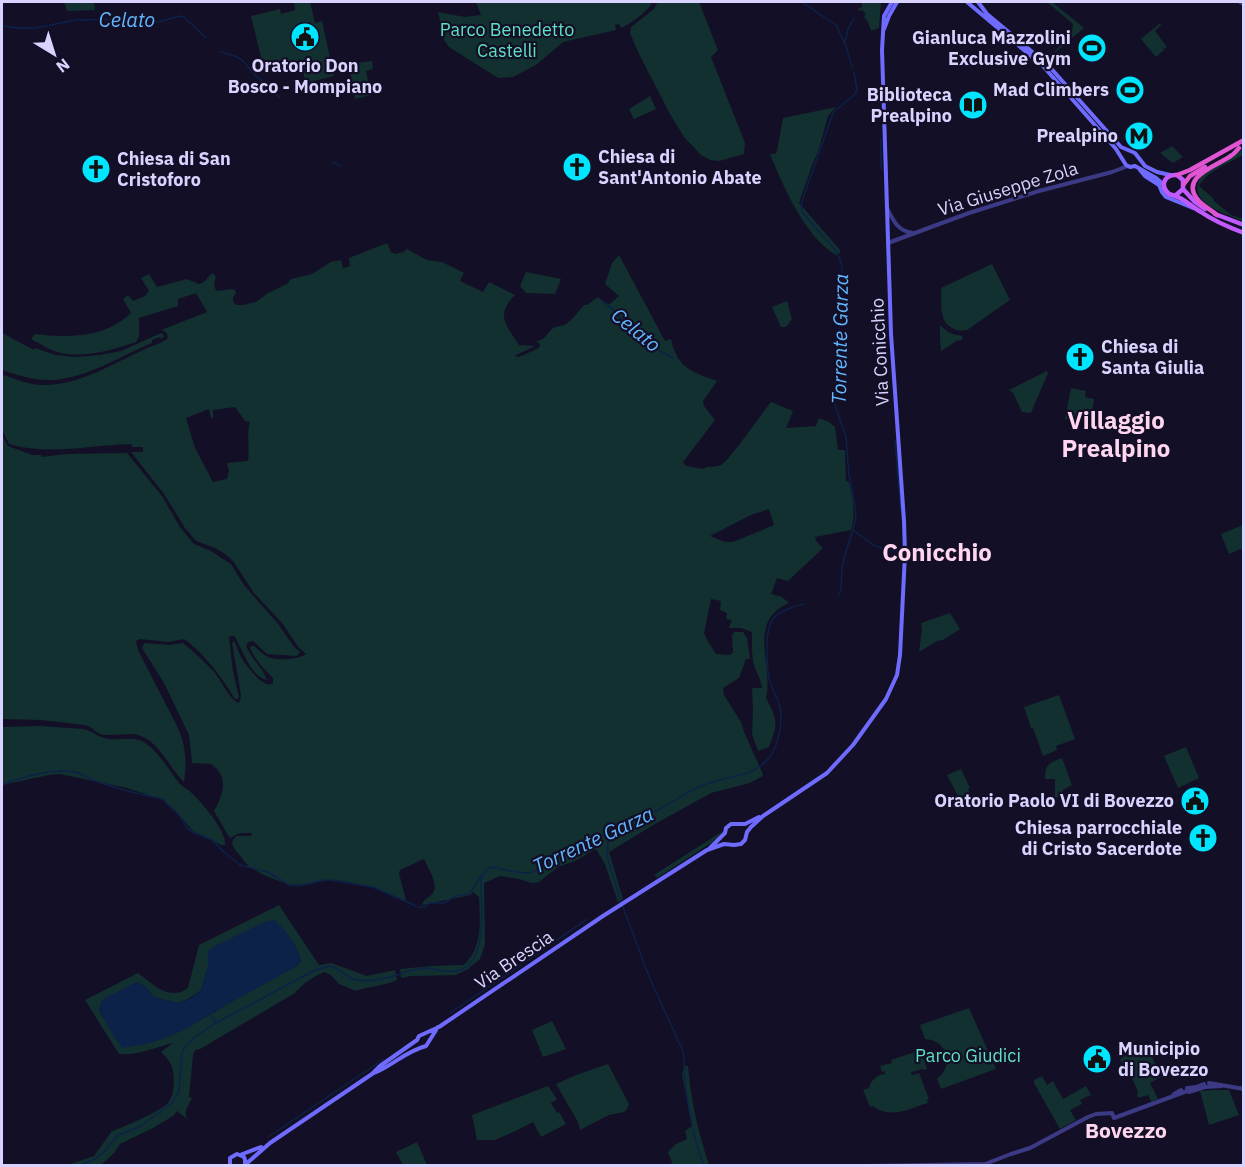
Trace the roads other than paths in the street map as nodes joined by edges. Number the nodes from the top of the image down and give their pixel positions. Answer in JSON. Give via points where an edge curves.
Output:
{"nodes":[{"id":1,"x":892,"y":2,"type":"edge"},
{"id":2,"x":897,"y":2,"type":"edge"},
{"id":3,"x":968,"y":2,"type":"edge"},
{"id":4,"x":978,"y":2,"type":"edge"},
{"id":5,"x":1240,"y":2,"type":"edge"},
{"id":6,"x":1244,"y":4,"type":"edge"},
{"id":7,"x":883,"y":33,"type":"junction"},
{"id":8,"x":1244,"y":140,"type":"edge"},
{"id":9,"x":1241,"y":147,"type":"edge"},
{"id":10,"x":1131,"y":152,"type":"junction"},
{"id":11,"x":1138,"y":159,"type":"junction"},
{"id":12,"x":1124,"y":160,"type":"junction"},
{"id":13,"x":1128,"y":166,"type":"junction"},
{"id":14,"x":1137,"y":167,"type":"junction"},
{"id":15,"x":1109,"y":172,"type":"junction"},
{"id":16,"x":1177,"y":175,"type":"junction"},
{"id":17,"x":1170,"y":176,"type":"junction"},
{"id":18,"x":1163,"y":184,"type":"junction"},
{"id":19,"x":1183,"y":186,"type":"junction"},
{"id":20,"x":1176,"y":195,"type":"junction"},
{"id":21,"x":1195,"y":208,"type":"junction"},
{"id":22,"x":888,"y":210,"type":"junction"},
{"id":23,"x":1217,"y":215,"type":"junction"},
{"id":24,"x":1244,"y":225,"type":"edge"},
{"id":25,"x":916,"y":233,"type":"junction"},
{"id":26,"x":1244,"y":233,"type":"edge"},
{"id":27,"x":888,"y":243,"type":"junction"},
{"id":28,"x":763,"y":816,"type":"junction"},
{"id":29,"x":740,"y":824,"type":"junction"},
{"id":30,"x":747,"y":832,"type":"junction"},
{"id":31,"x":725,"y":833,"type":"junction"},
{"id":32,"x":730,"y":844,"type":"junction"},
{"id":33,"x":707,"y":850,"type":"junction"},
{"id":34,"x":439,"y":1027,"type":"junction"},
{"id":35,"x":422,"y":1035,"type":"junction"},
{"id":36,"x":417,"y":1040,"type":"junction"},
{"id":37,"x":429,"y":1043,"type":"junction"},
{"id":38,"x":420,"y":1047,"type":"junction"},
{"id":39,"x":372,"y":1074,"type":"junction"},
{"id":40,"x":1244,"y":1089,"type":"edge"},
{"id":41,"x":270,"y":1143,"type":"junction"},
{"id":42,"x":240,"y":1155,"type":"junction"},
{"id":43,"x":230,"y":1163,"type":"edge"},
{"id":44,"x":245,"y":1165,"type":"edge"},
{"id":45,"x":224,"y":1166,"type":"edge"},
{"id":46,"x":865,"y":1166,"type":"edge"}],
"edges":[{"from":1,"to":7,"type":"main road","name":"Via Conicchio","via":[[884,16]]},
{"from":2,"to":7,"type":"main road","name":"Via Conicchio"},
{"from":3,"to":12,"type":"main road","via":[[1043,66]]},
{"from":4,"to":10,"type":"main road","via":[[1048,65],[1121,147]]},
{"from":5,"to":6,"type":"street"},
{"from":7,"to":22,"type":"main road","name":"Via Conicchio"},
{"from":8,"to":16,"type":"highway"},
{"from":9,"to":19,"type":"highway","via":[[1190,176]]},
{"from":9,"to":23,"type":"highway","via":[[1202,172],[1195,182],[1197,199]]},
{"from":10,"to":11,"type":"main road"},
{"from":10,"to":12,"type":"main road"},
{"from":11,"to":14,"type":"main road"},
{"from":11,"to":17,"type":"main road"},
{"from":12,"to":13,"type":"main road"},
{"from":12,"to":15,"type":"street","name":"Via Giuseppe Zola"},
{"from":13,"to":14,"type":"main road"},
{"from":13,"to":15,"type":"street","name":"Via Giuseppe Zola"},
{"from":14,"to":18,"type":"main road"},
{"from":14,"to":21,"type":"main road","via":[[1159,185],[1166,197]]},
{"from":15,"to":25,"type":"street","name":"Via Giuseppe Zola","via":[[969,213]]},
{"from":16,"to":17,"type":"main road"},
{"from":16,"to":19,"type":"main road"},
{"from":17,"to":18,"type":"main road"},
{"from":18,"to":20,"type":"main road","via":[[1169,194]]},
{"from":19,"to":20,"type":"main road"},
{"from":19,"to":23,"type":"main road","via":[[1195,202]]},
{"from":20,"to":21,"type":"main road"},
{"from":21,"to":26,"type":"main road"},
{"from":22,"to":25,"type":"street","via":[[900,228]]},
{"from":22,"to":27,"type":"main road","name":"Via Conicchio"},
{"from":23,"to":24,"type":"main road"},
{"from":25,"to":27,"type":"street","name":"Via Giuseppe Zola"},
{"from":27,"to":28,"type":"main road","name":"Via Conicchio","via":[[905,524],[898,668],[886,699],[836,764]]},
{"from":28,"to":29,"type":"main road"},
{"from":28,"to":30,"type":"main road"},
{"from":29,"to":30,"type":"main road"},
{"from":29,"to":31,"type":"main road","via":[[731,824]]},
{"from":30,"to":32,"type":"main road","via":[[741,844]]},
{"from":31,"to":32,"type":"main road"},
{"from":31,"to":33,"type":"main road"},
{"from":32,"to":33,"type":"main road"},
{"from":33,"to":34,"type":"main road","name":"Via Brescia"},
{"from":34,"to":35,"type":"main road","name":"Via Brescia"},
{"from":34,"to":37,"type":"main road","name":"Via Brescia"},
{"from":35,"to":36,"type":"main road","name":"Via Brescia"},
{"from":35,"to":37,"type":"main road"},
{"from":36,"to":38,"type":"main road"},
{"from":36,"to":39,"type":"main road","name":"Via Brescia"},
{"from":37,"to":38,"type":"main road","name":"Via Brescia"},
{"from":38,"to":39,"type":"main road","name":"Via Brescia"},
{"from":39,"to":41,"type":"main road","name":"Via Brescia"},
{"from":40,"to":46,"type":"street","via":[[1207,1085],[1113,1115],[1096,1114],[1030,1148],[986,1164]]},
{"from":41,"to":42,"type":"main road","name":"Via Brescia"},
{"from":41,"to":44,"type":"main road","name":"Via Brescia"},
{"from":42,"to":43,"type":"main road","name":"Via Brescia","via":[[234,1155]]},
{"from":42,"to":44,"type":"main road","name":"Via Brescia","via":[[245,1158]]},
{"from":43,"to":45,"type":"main road","name":"Via Brescia"}]}
